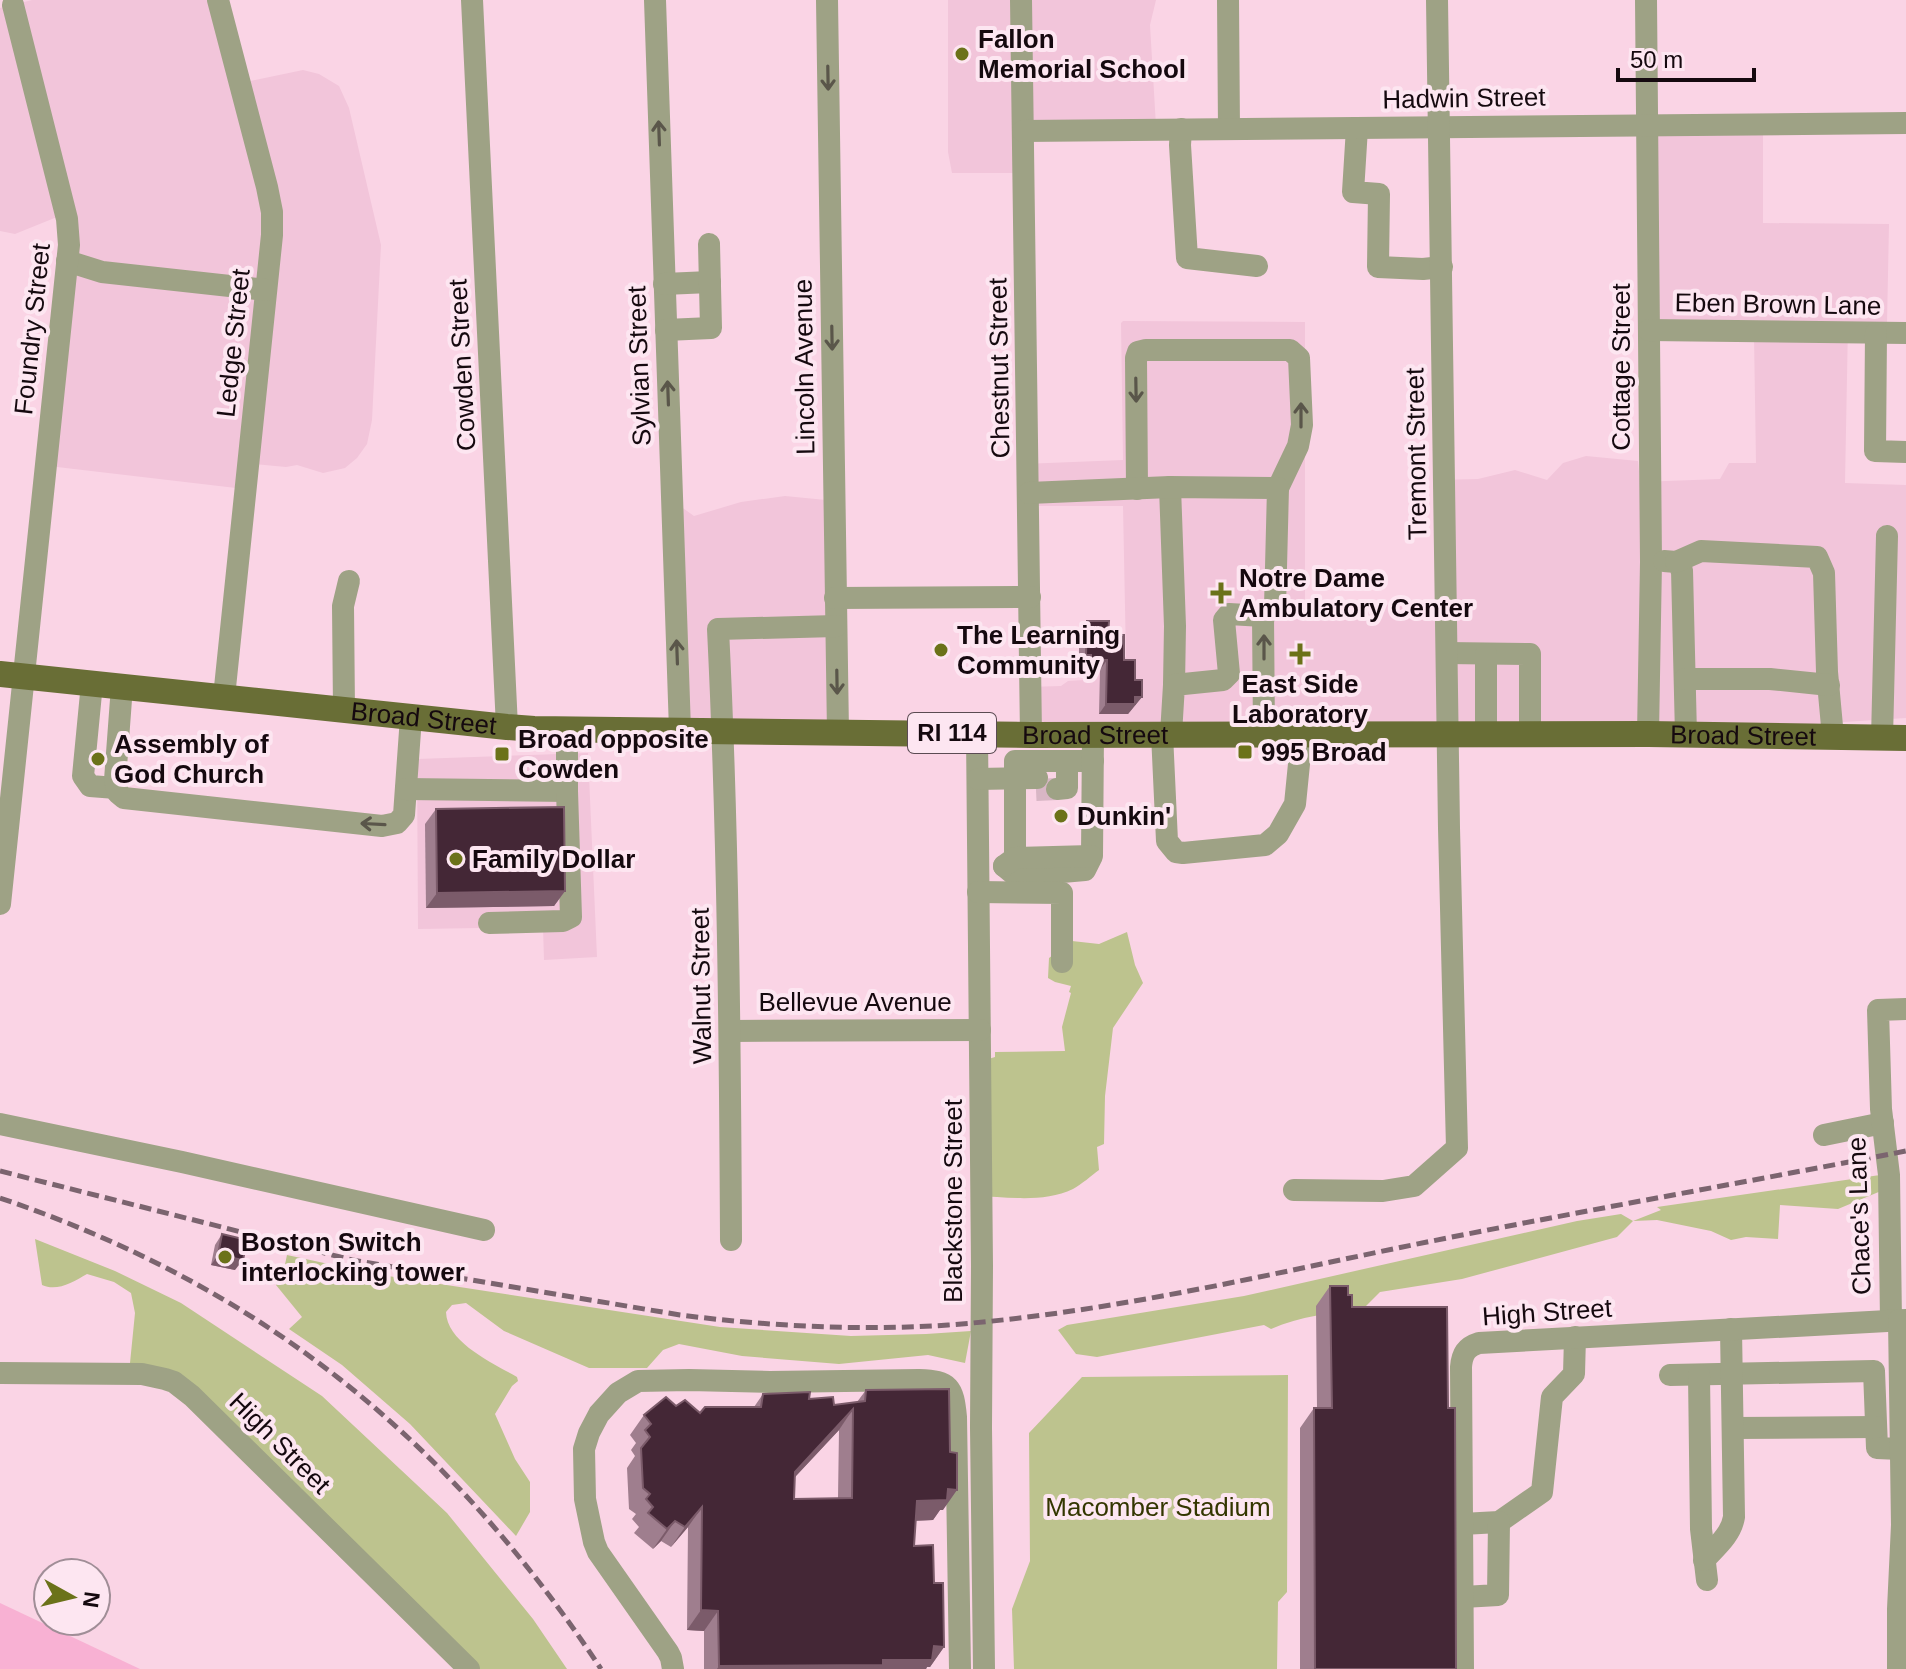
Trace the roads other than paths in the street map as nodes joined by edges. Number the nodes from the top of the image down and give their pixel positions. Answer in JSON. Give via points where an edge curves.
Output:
{"nodes":[{"id":1,"x":218,"y":0,"type":"edge"},
{"id":2,"x":472,"y":0,"type":"edge"},
{"id":3,"x":655,"y":0,"type":"edge"},
{"id":4,"x":827,"y":0,"type":"edge"},
{"id":5,"x":1021,"y":0,"type":"edge"},
{"id":6,"x":1228,"y":0,"type":"edge"},
{"id":7,"x":1437,"y":0,"type":"edge"},
{"id":8,"x":1646,"y":0,"type":"edge"},
{"id":9,"x":15,"y":4,"type":"edge"},
{"id":10,"x":1906,"y":123,"type":"edge"},
{"id":11,"x":1646,"y":124,"type":"junction"},
{"id":12,"x":1439,"y":127,"type":"junction"},
{"id":13,"x":1357,"y":128,"type":"junction"},
{"id":14,"x":1181,"y":129,"type":"junction"},
{"id":15,"x":1229,"y":129,"type":"junction"},
{"id":16,"x":1023,"y":131,"type":"junction"},
{"id":17,"x":709,"y":244,"type":"dead end"},
{"id":18,"x":67,"y":261,"type":"junction"},
{"id":19,"x":1257,"y":266,"type":"dead end"},
{"id":20,"x":1442,"y":267,"type":"junction"},
{"id":21,"x":710,"y":282,"type":"junction"},
{"id":22,"x":664,"y":284,"type":"junction"},
{"id":23,"x":266,"y":290,"type":"junction"},
{"id":24,"x":666,"y":330,"type":"junction"},
{"id":25,"x":1649,"y":330,"type":"junction"},
{"id":26,"x":1876,"y":333,"type":"junction"},
{"id":27,"x":1906,"y":333,"type":"edge"},
{"id":28,"x":1906,"y":452,"type":"edge"},
{"id":29,"x":1170,"y":487,"type":"junction"},
{"id":30,"x":1278,"y":488,"type":"junction"},
{"id":31,"x":1137,"y":489,"type":"junction"},
{"id":32,"x":1029,"y":493,"type":"junction"},
{"id":33,"x":1887,"y":536,"type":"dead end"},
{"id":34,"x":1651,"y":560,"type":"junction"},
{"id":35,"x":1676,"y":562,"type":"junction"},
{"id":36,"x":349,"y":581,"type":"dead end"},
{"id":37,"x":1030,"y":597,"type":"junction"},
{"id":38,"x":835,"y":598,"type":"junction"},
{"id":39,"x":1263,"y":616,"type":"junction"},
{"id":40,"x":836,"y":626,"type":"junction"},
{"id":41,"x":1447,"y":653,"type":"junction"},
{"id":42,"x":1486,"y":654,"type":"junction"},
{"id":43,"x":12,"y":675,"type":"edge"},
{"id":44,"x":1685,"y":679,"type":"junction"},
{"id":45,"x":92,"y":683,"type":"junction"},
{"id":46,"x":1174,"y":685,"type":"junction"},
{"id":47,"x":1829,"y":685,"type":"junction"},
{"id":48,"x":122,"y":686,"type":"junction"},
{"id":49,"x":224,"y":697,"type":"junction"},
{"id":50,"x":344,"y":710,"type":"junction"},
{"id":51,"x":411,"y":717,"type":"junction"},
{"id":52,"x":10,"y":721,"type":"edge"},
{"id":53,"x":507,"y":727,"type":"junction"},
{"id":54,"x":567,"y":729,"type":"junction"},
{"id":55,"x":680,"y":730,"type":"junction"},
{"id":56,"x":723,"y":731,"type":"junction"},
{"id":57,"x":838,"y":733,"type":"junction"},
{"id":58,"x":977,"y":733,"type":"junction"},
{"id":59,"x":1023,"y":734,"type":"junction"},
{"id":60,"x":1166,"y":734,"type":"junction"},
{"id":61,"x":1264,"y":734,"type":"junction"},
{"id":62,"x":1302,"y":734,"type":"junction"},
{"id":63,"x":1448,"y":734,"type":"junction"},
{"id":64,"x":1486,"y":734,"type":"junction"},
{"id":65,"x":1530,"y":734,"type":"junction"},
{"id":66,"x":1648,"y":734,"type":"junction"},
{"id":67,"x":1686,"y":735,"type":"junction"},
{"id":68,"x":1833,"y":737,"type":"junction"},
{"id":69,"x":1894,"y":738,"type":"edge"},
{"id":70,"x":1093,"y":748,"type":"junction"},
{"id":71,"x":7,"y":776,"type":"edge"},
{"id":72,"x":1041,"y":778,"type":"junction"},
{"id":73,"x":978,"y":779,"type":"junction"},
{"id":74,"x":116,"y":788,"type":"junction"},
{"id":75,"x":406,"y":789,"type":"junction"},
{"id":76,"x":567,"y":791,"type":"junction"},
{"id":77,"x":1009,"y":862,"type":"junction"},
{"id":78,"x":978,"y":866,"type":"junction"},
{"id":79,"x":978,"y":892,"type":"junction"},
{"id":80,"x":0,"y":904,"type":"edge"},
{"id":81,"x":489,"y":923,"type":"dead end"},
{"id":82,"x":1062,"y":962,"type":"dead end"},
{"id":83,"x":1906,"y":1009,"type":"edge"},
{"id":84,"x":980,"y":1030,"type":"junction"},
{"id":85,"x":730,"y":1031,"type":"junction"},
{"id":86,"x":1882,"y":1116,"type":"junction"},
{"id":87,"x":0,"y":1124,"type":"edge"},
{"id":88,"x":1824,"y":1135,"type":"dead end"},
{"id":89,"x":1294,"y":1190,"type":"dead end"},
{"id":90,"x":484,"y":1230,"type":"dead end"},
{"id":91,"x":731,"y":1240,"type":"dead end"},
{"id":92,"x":1898,"y":1320,"type":"edge"},
{"id":93,"x":1731,"y":1329,"type":"junction"},
{"id":94,"x":1575,"y":1337,"type":"junction"},
{"id":95,"x":0,"y":1373,"type":"edge"},
{"id":96,"x":1732,"y":1374,"type":"junction"},
{"id":97,"x":1670,"y":1375,"type":"dead end"},
{"id":98,"x":1699,"y":1375,"type":"junction"},
{"id":99,"x":1876,"y":1427,"type":"junction"},
{"id":100,"x":1733,"y":1428,"type":"junction"},
{"id":101,"x":1900,"y":1449,"type":"junction"},
{"id":102,"x":1904,"y":1507,"type":"edge"},
{"id":103,"x":1499,"y":1522,"type":"junction"},
{"id":104,"x":1462,"y":1524,"type":"junction"},
{"id":105,"x":1463,"y":1597,"type":"junction"},
{"id":106,"x":469,"y":1669,"type":"edge"},
{"id":107,"x":673,"y":1669,"type":"edge"},
{"id":108,"x":960,"y":1669,"type":"edge"},
{"id":109,"x":984,"y":1669,"type":"edge"},
{"id":110,"x":1463,"y":1669,"type":"edge"},
{"id":111,"x":1898,"y":1669,"type":"edge"}],
"edges":[{"from":1,"to":23,"type":"street","name":"Ledge Street","via":[[272,212]]},
{"from":2,"to":53,"type":"street","name":"Cowden Street"},
{"from":22,"to":3,"type":"street","name":"Sylvian Street","one_way":true},
{"from":4,"to":38,"type":"street","name":"Lincoln Avenue","one_way":true},
{"from":5,"to":16,"type":"street","name":"Chestnut Street"},
{"from":6,"to":15,"type":"street"},
{"from":7,"to":12,"type":"street","name":"Tremont Street"},
{"from":8,"to":11,"type":"street","name":"Cottage Street"},
{"from":9,"to":18,"type":"street","name":"Foundry Street","via":[[67,219]]},
{"from":10,"to":11,"type":"street","name":"Hadwin Street"},
{"from":11,"to":12,"type":"street","name":"Hadwin Street"},
{"from":11,"to":25,"type":"street","name":"Cottage Street"},
{"from":12,"to":13,"type":"street","name":"Hadwin Street"},
{"from":12,"to":20,"type":"street","name":"Tremont Street"},
{"from":13,"to":15,"type":"street","name":"Hadwin Street"},
{"from":13,"to":20,"type":"street","via":[[1353,192],[1379,194],[1378,267]]},
{"from":14,"to":15,"type":"street","name":"Hadwin Street"},
{"from":14,"to":16,"type":"street","name":"Hadwin Street"},
{"from":14,"to":19,"type":"street","via":[[1187,258]]},
{"from":16,"to":32,"type":"street","name":"Chestnut Street"},
{"from":17,"to":21,"type":"street"},
{"from":18,"to":23,"type":"street","via":[[102,272]]},
{"from":18,"to":43,"type":"street","name":"Foundry Street"},
{"from":20,"to":41,"type":"street","name":"Tremont Street"},
{"from":21,"to":22,"type":"street"},
{"from":21,"to":24,"type":"street","via":[[711,328]]},
{"from":22,"to":24,"type":"street","name":"Sylvian Street"},
{"from":23,"to":49,"type":"street","name":"Ledge Street"},
{"from":55,"to":24,"type":"street","name":"Sylvian Street","one_way":true},
{"from":25,"to":26,"type":"street","name":"Eben Brown Lane"},
{"from":25,"to":34,"type":"street","name":"Cottage Street"},
{"from":26,"to":27,"type":"street","name":"Eben Brown Lane"},
{"from":26,"to":28,"type":"street","via":[[1875,451]]},
{"from":29,"to":30,"type":"street"},
{"from":29,"to":31,"type":"street"},
{"from":29,"to":46,"type":"street"},
{"from":30,"to":31,"type":"street","one_way":true,"via":[[1302,425],[1299,358],[1290,350],[1146,350],[1136,358]]},
{"from":30,"to":39,"type":"street","via":[[1275,607]]},
{"from":31,"to":32,"type":"street"},
{"from":32,"to":37,"type":"street","name":"Chestnut Street"},
{"from":33,"to":69,"type":"street"},
{"from":34,"to":35,"type":"street"},
{"from":34,"to":66,"type":"street","name":"Cottage Street"},
{"from":35,"to":44,"type":"street","via":[[1682,570]]},
{"from":35,"to":47,"type":"street","via":[[1701,551],[1817,557],[1824,573]]},
{"from":36,"to":50,"type":"street","via":[[343,606]]},
{"from":37,"to":38,"type":"street"},
{"from":37,"to":59,"type":"street","name":"Chestnut Street"},
{"from":38,"to":40,"type":"street","name":"Lincoln Avenue"},
{"from":39,"to":46,"type":"street","via":[[1229,614],[1224,620],[1229,674],[1223,680]]},
{"from":61,"to":39,"type":"street","one_way":true},
{"from":40,"to":56,"type":"street","name":"Walnut Street","via":[[718,629]]},
{"from":40,"to":57,"type":"street","name":"Lincoln Avenue","one_way":true},
{"from":41,"to":42,"type":"street"},
{"from":41,"to":63,"type":"street","name":"Tremont Street"},
{"from":42,"to":64,"type":"street"},
{"from":42,"to":65,"type":"street","via":[[1530,654]]},
{"from":43,"to":45,"type":"main road","name":"Broad Street","number":"RI 114"},
{"from":43,"to":52,"type":"street","name":"Foundry Street"},
{"from":44,"to":47,"type":"street"},
{"from":44,"to":67,"type":"street"},
{"from":45,"to":48,"type":"main road","name":"Broad Street","number":"RI 114"},
{"from":45,"to":74,"type":"street","via":[[83,776],[90,786]]},
{"from":46,"to":60,"type":"street"},
{"from":47,"to":68,"type":"street"},
{"from":48,"to":49,"type":"main road","name":"Broad Street","number":"RI 114"},
{"from":48,"to":74,"type":"street"},
{"from":49,"to":50,"type":"main road","name":"Broad Street","number":"RI 114"},
{"from":50,"to":51,"type":"main road","name":"Broad Street","number":"RI 114"},
{"from":51,"to":53,"type":"main road","name":"Broad Street","number":"RI 114"},
{"from":51,"to":75,"type":"street"},
{"from":52,"to":71,"type":"street","name":"Foundry Street"},
{"from":53,"to":54,"type":"main road","name":"Broad Street","number":"RI 114"},
{"from":54,"to":55,"type":"main road","name":"Broad Street","number":"RI 114"},
{"from":54,"to":76,"type":"street"},
{"from":55,"to":56,"type":"main road","name":"Broad Street","number":"RI 114"},
{"from":56,"to":57,"type":"main road","name":"Broad Street","number":"RI 114"},
{"from":56,"to":85,"type":"street","name":"Walnut Street"},
{"from":57,"to":58,"type":"main road","name":"Broad Street","number":"RI 114"},
{"from":58,"to":59,"type":"main road","name":"Broad Street","number":"RI 114"},
{"from":58,"to":73,"type":"street","name":"Blackstone Street"},
{"from":59,"to":70,"type":"main road","name":"Broad Street","number":"RI 114"},
{"from":59,"to":72,"type":"street","name":"Chestnut Street"},
{"from":60,"to":61,"type":"main road","name":"Broad Street","number":"RI 114"},
{"from":60,"to":62,"type":"street","via":[[1167,841],[1183,853],[1265,845],[1278,834],[1295,804]]},
{"from":60,"to":70,"type":"main road","name":"Broad Street","number":"RI 114"},
{"from":61,"to":62,"type":"main road","name":"Broad Street","number":"RI 114"},
{"from":62,"to":63,"type":"main road","name":"Broad Street","number":"RI 114"},
{"from":63,"to":64,"type":"main road","name":"Broad Street","number":"RI 114"},
{"from":63,"to":89,"type":"street","name":"Tremont Street","via":[[1457,1148],[1414,1186]]},
{"from":64,"to":65,"type":"main road","name":"Broad Street","number":"RI 114"},
{"from":65,"to":66,"type":"main road","name":"Broad Street","number":"RI 114"},
{"from":66,"to":67,"type":"main road","name":"Broad Street","number":"RI 114"},
{"from":67,"to":68,"type":"main road","name":"Broad Street","number":"RI 114"},
{"from":68,"to":69,"type":"main road","name":"Broad Street","number":"RI 114"},
{"from":70,"to":72,"type":"street"},
{"from":70,"to":77,"type":"street","via":[[1092,856],[1085,870],[1016,876]]},
{"from":71,"to":80,"type":"street","name":"Foundry Street"},
{"from":72,"to":73,"type":"street"},
{"from":72,"to":77,"type":"street","name":"Chestnut Street"},
{"from":73,"to":78,"type":"street","name":"Blackstone Street"},
{"from":75,"to":74,"type":"street","one_way":true,"via":[[404,815],[397,823],[382,826],[124,798]]},
{"from":75,"to":76,"type":"street"},
{"from":76,"to":81,"type":"street","via":[[571,917]]},
{"from":77,"to":78,"type":"street"},
{"from":78,"to":79,"type":"street","name":"Blackstone Street"},
{"from":79,"to":82,"type":"street","via":[[1062,893]]},
{"from":79,"to":84,"type":"street","name":"Blackstone Street"},
{"from":83,"to":86,"type":"street","name":"Chace's Lane","via":[[1878,1010]]},
{"from":84,"to":85,"type":"street","name":"Bellevue Avenue"},
{"from":84,"to":109,"type":"street","name":"Blackstone Street"},
{"from":85,"to":91,"type":"street","name":"Walnut Street"},
{"from":86,"to":88,"type":"street"},
{"from":86,"to":92,"type":"street","name":"Chace's Lane"},
{"from":87,"to":90,"type":"street"},
{"from":92,"to":93,"type":"street","name":"High Street"},
{"from":92,"to":101,"type":"street","name":"Chace's Lane"},
{"from":93,"to":94,"type":"street","name":"High Street"},
{"from":93,"to":96,"type":"street"},
{"from":94,"to":103,"type":"street","via":[[1574,1374],[1552,1397],[1542,1492]]},
{"from":94,"to":104,"type":"street","name":"High Street","via":[[1479,1343],[1465,1351]]},
{"from":95,"to":106,"type":"street","name":"High Street","via":[[126,1373],[174,1382]]},
{"from":96,"to":98,"type":"street"},
{"from":96,"to":99,"type":"street","via":[[1874,1371]]},
{"from":96,"to":100,"type":"street"},
{"from":97,"to":98,"type":"street"},
{"from":98,"to":100,"type":"street","via":[[1705,1570],[1733,1524]]},
{"from":99,"to":100,"type":"street"},
{"from":99,"to":101,"type":"street","via":[[1877,1448]]},
{"from":101,"to":102,"type":"street","name":"Chace's Lane"},
{"from":102,"to":111,"type":"street","name":"Chace's Lane"},
{"from":103,"to":104,"type":"street"},
{"from":103,"to":105,"type":"street","via":[[1498,1595]]},
{"from":104,"to":105,"type":"street","name":"High Street"},
{"from":105,"to":110,"type":"street","name":"High Street"},
{"from":107,"to":108,"type":"street","via":[[671,1658],[598,1552],[585,1499],[584,1449],[589,1433],[609,1402],[638,1381],[919,1380],[948,1386],[956,1417]]}]}
